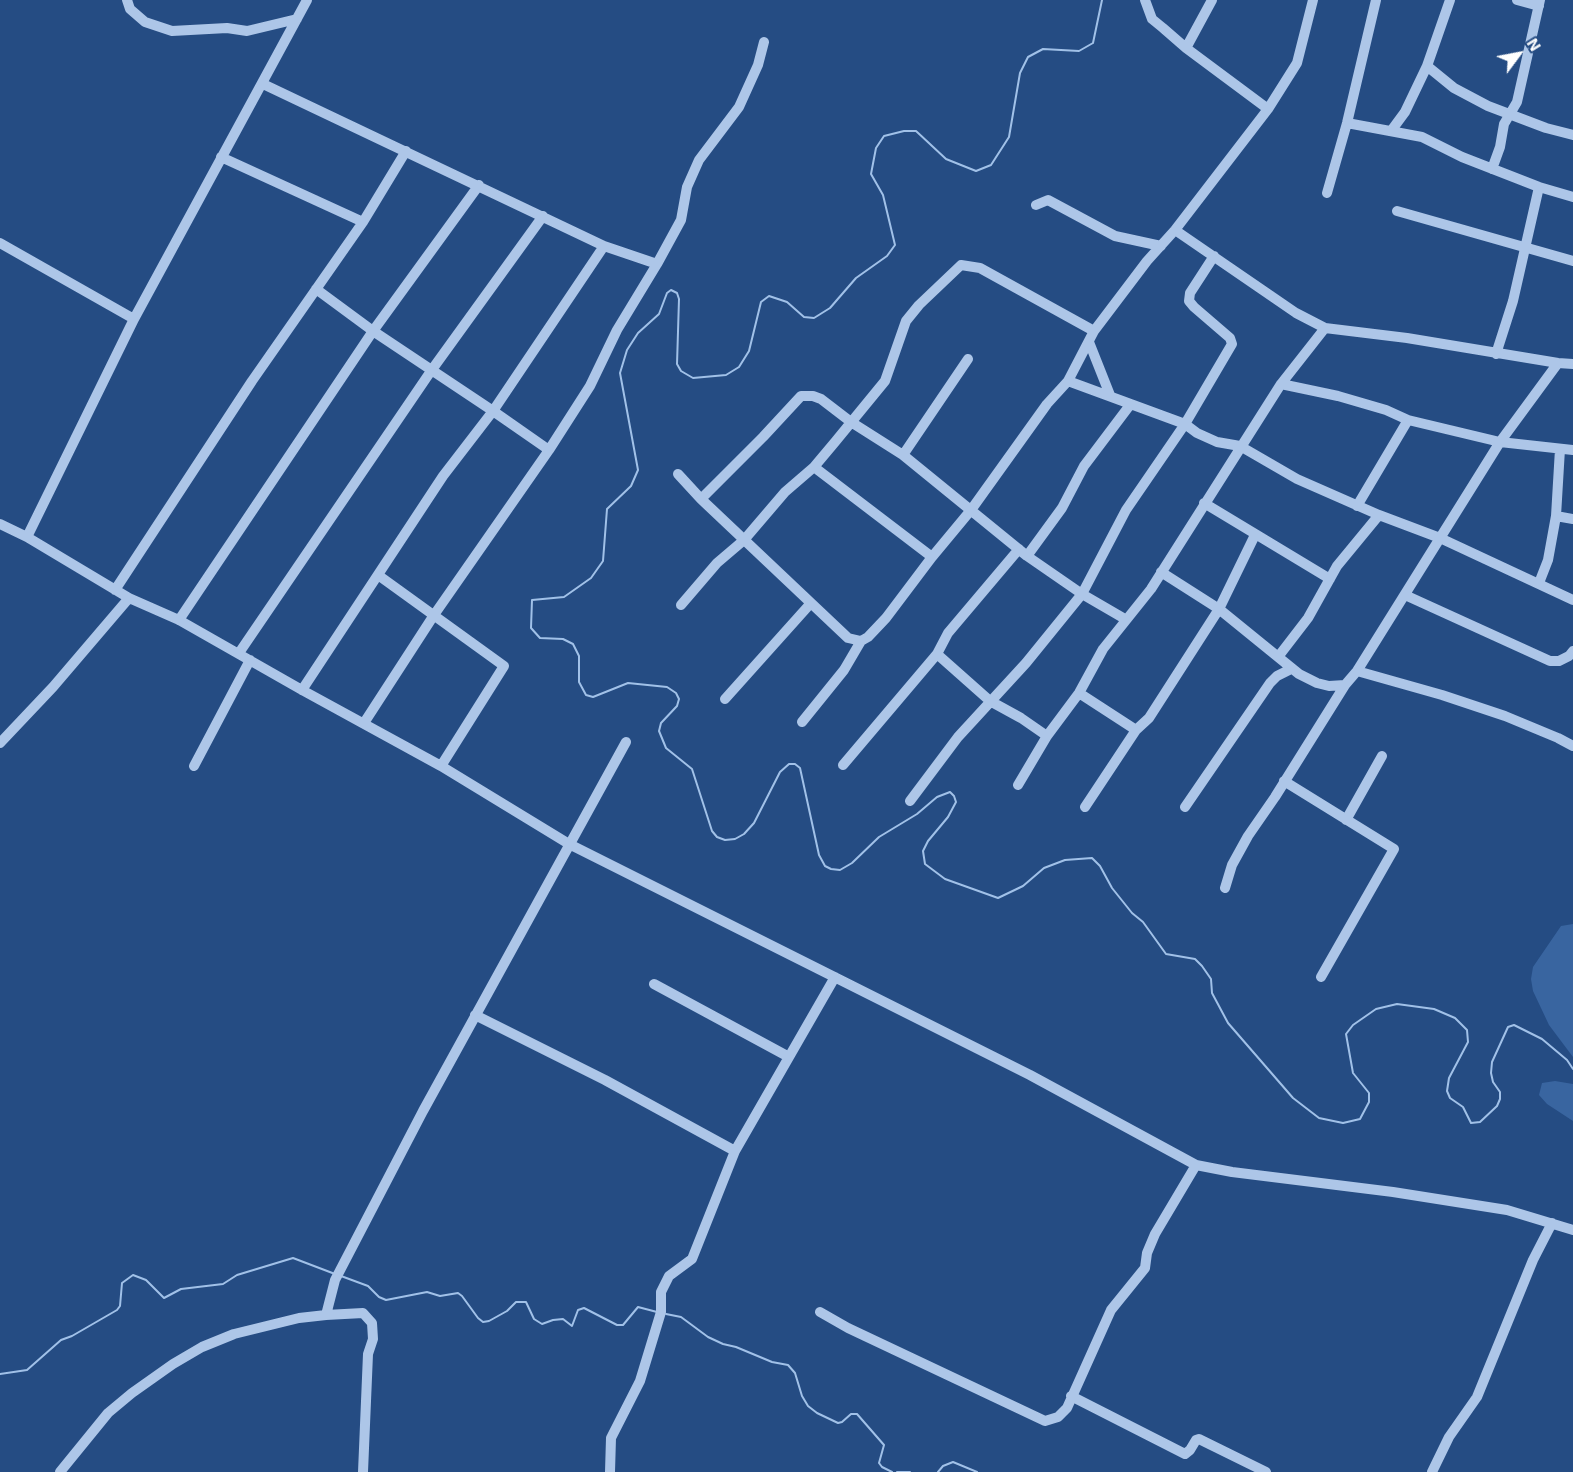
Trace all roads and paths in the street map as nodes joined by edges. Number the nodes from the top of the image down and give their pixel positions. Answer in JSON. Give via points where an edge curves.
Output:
{"nodes":[{"id":1,"x":127,"y":0,"type":"edge"},
{"id":2,"x":307,"y":0,"type":"edge"},
{"id":3,"x":1144,"y":0,"type":"edge"},
{"id":4,"x":1212,"y":0,"type":"edge"},
{"id":5,"x":1313,"y":0,"type":"edge"},
{"id":6,"x":1376,"y":0,"type":"edge"},
{"id":7,"x":1450,"y":0,"type":"edge"},
{"id":8,"x":1517,"y":0,"type":"edge"},
{"id":9,"x":1540,"y":3,"type":"edge"},
{"id":10,"x":297,"y":19,"type":"junction"},
{"id":11,"x":764,"y":42,"type":"dead end"},
{"id":12,"x":1186,"y":48,"type":"junction"},
{"id":13,"x":1427,"y":66,"type":"junction"},
{"id":14,"x":263,"y":84,"type":"junction"},
{"id":15,"x":1268,"y":109,"type":"junction"},
{"id":16,"x":1511,"y":114,"type":"junction"},
{"id":17,"x":1347,"y":123,"type":"junction"},
{"id":18,"x":1391,"y":131,"type":"junction"},
{"id":19,"x":1573,"y":135,"type":"edge"},
{"id":20,"x":406,"y":151,"type":"junction"},
{"id":21,"x":221,"y":157,"type":"junction"},
{"id":22,"x":1492,"y":169,"type":"junction"},
{"id":23,"x":479,"y":185,"type":"junction"},
{"id":24,"x":1539,"y":187,"type":"junction"},
{"id":25,"x":1327,"y":194,"type":"dead end"},
{"id":26,"x":1573,"y":197,"type":"edge"},
{"id":27,"x":1036,"y":206,"type":"dead end"},
{"id":28,"x":1397,"y":211,"type":"dead end"},
{"id":29,"x":543,"y":216,"type":"junction"},
{"id":30,"x":363,"y":222,"type":"junction"},
{"id":31,"x":1175,"y":230,"type":"junction"},
{"id":32,"x":0,"y":243,"type":"edge"},
{"id":33,"x":604,"y":246,"type":"junction"},
{"id":34,"x":1161,"y":246,"type":"junction"},
{"id":35,"x":1525,"y":246,"type":"junction"},
{"id":36,"x":1214,"y":256,"type":"junction"},
{"id":37,"x":1573,"y":261,"type":"edge"},
{"id":38,"x":657,"y":264,"type":"junction"},
{"id":39,"x":316,"y":289,"type":"junction"},
{"id":40,"x":134,"y":319,"type":"junction"},
{"id":41,"x":1325,"y":328,"type":"junction"},
{"id":42,"x":373,"y":331,"type":"junction"},
{"id":43,"x":1094,"y":331,"type":"junction"},
{"id":44,"x":1089,"y":342,"type":"junction"},
{"id":45,"x":1496,"y":354,"type":"junction"},
{"id":46,"x":968,"y":359,"type":"dead end"},
{"id":47,"x":1558,"y":363,"type":"junction"},
{"id":48,"x":1573,"y":364,"type":"edge"},
{"id":49,"x":432,"y":370,"type":"junction"},
{"id":50,"x":1068,"y":381,"type":"junction"},
{"id":51,"x":1281,"y":384,"type":"junction"},
{"id":52,"x":1110,"y":395,"type":"junction"},
{"id":53,"x":1130,"y":405,"type":"junction"},
{"id":54,"x":493,"y":411,"type":"junction"},
{"id":55,"x":1408,"y":420,"type":"junction"},
{"id":56,"x":851,"y":423,"type":"junction"},
{"id":57,"x":1185,"y":424,"type":"junction"},
{"id":58,"x":1500,"y":442,"type":"junction"},
{"id":59,"x":1240,"y":446,"type":"junction"},
{"id":60,"x":1560,"y":449,"type":"junction"},
{"id":61,"x":549,"y":450,"type":"junction"},
{"id":62,"x":1573,"y":450,"type":"edge"},
{"id":63,"x":903,"y":455,"type":"junction"},
{"id":64,"x":813,"y":467,"type":"junction"},
{"id":65,"x":678,"y":474,"type":"dead end"},
{"id":66,"x":701,"y":499,"type":"junction"},
{"id":67,"x":1204,"y":503,"type":"junction"},
{"id":68,"x":1357,"y":506,"type":"junction"},
{"id":69,"x":971,"y":510,"type":"junction"},
{"id":70,"x":1379,"y":515,"type":"junction"},
{"id":71,"x":1556,"y":516,"type":"junction"},
{"id":72,"x":1573,"y":519,"type":"edge"},
{"id":73,"x":0,"y":524,"type":"edge"},
{"id":74,"x":1255,"y":535,"type":"junction"},
{"id":75,"x":27,"y":537,"type":"junction"},
{"id":76,"x":1440,"y":538,"type":"junction"},
{"id":77,"x":744,"y":540,"type":"junction"},
{"id":78,"x":1023,"y":552,"type":"junction"},
{"id":79,"x":932,"y":557,"type":"junction"},
{"id":80,"x":1161,"y":572,"type":"junction"},
{"id":81,"x":378,"y":575,"type":"junction"},
{"id":82,"x":1330,"y":579,"type":"junction"},
{"id":83,"x":1539,"y":583,"type":"junction"},
{"id":84,"x":115,"y":590,"type":"junction"},
{"id":85,"x":1082,"y":594,"type":"junction"},
{"id":86,"x":1405,"y":595,"type":"junction"},
{"id":87,"x":129,"y":598,"type":"junction"},
{"id":88,"x":1573,"y":600,"type":"edge"},
{"id":89,"x":812,"y":603,"type":"junction"},
{"id":90,"x":681,"y":605,"type":"dead end"},
{"id":91,"x":1219,"y":609,"type":"junction"},
{"id":92,"x":434,"y":615,"type":"junction"},
{"id":93,"x":1125,"y":619,"type":"junction"},
{"id":94,"x":179,"y":620,"type":"junction"},
{"id":95,"x":861,"y":641,"type":"junction"},
{"id":96,"x":1573,"y":651,"type":"edge"},
{"id":97,"x":239,"y":653,"type":"junction"},
{"id":98,"x":937,"y":654,"type":"junction"},
{"id":99,"x":1278,"y":657,"type":"junction"},
{"id":100,"x":250,"y":660,"type":"junction"},
{"id":101,"x":1291,"y":669,"type":"junction"},
{"id":102,"x":1357,"y":671,"type":"junction"},
{"id":103,"x":1345,"y":685,"type":"junction"},
{"id":104,"x":302,"y":690,"type":"junction"},
{"id":105,"x":1079,"y":693,"type":"junction"},
{"id":106,"x":725,"y":699,"type":"dead end"},
{"id":107,"x":990,"y":700,"type":"junction"},
{"id":108,"x":802,"y":722,"type":"dead end"},
{"id":109,"x":364,"y":723,"type":"junction"},
{"id":110,"x":1136,"y":730,"type":"junction"},
{"id":111,"x":1047,"y":736,"type":"junction"},
{"id":112,"x":626,"y":742,"type":"dead end"},
{"id":113,"x":0,"y":743,"type":"edge"},
{"id":114,"x":1573,"y":746,"type":"edge"},
{"id":115,"x":1382,"y":756,"type":"dead end"},
{"id":116,"x":843,"y":765,"type":"dead end"},
{"id":117,"x":194,"y":766,"type":"dead end"},
{"id":118,"x":441,"y":766,"type":"junction"},
{"id":119,"x":1284,"y":781,"type":"junction"},
{"id":120,"x":1018,"y":784,"type":"dead end"},
{"id":121,"x":910,"y":801,"type":"dead end"},
{"id":122,"x":1085,"y":807,"type":"dead end"},
{"id":123,"x":1185,"y":807,"type":"dead end"},
{"id":124,"x":1346,"y":820,"type":"junction"},
{"id":125,"x":569,"y":844,"type":"junction"},
{"id":126,"x":1225,"y":888,"type":"dead end"},
{"id":127,"x":834,"y":977,"type":"junction"},
{"id":128,"x":1321,"y":977,"type":"dead end"},
{"id":129,"x":654,"y":984,"type":"dead end"},
{"id":130,"x":475,"y":1015,"type":"junction"},
{"id":131,"x":789,"y":1057,"type":"junction"},
{"id":132,"x":735,"y":1151,"type":"junction"},
{"id":133,"x":1196,"y":1165,"type":"junction"},
{"id":134,"x":1552,"y":1223,"type":"junction"},
{"id":135,"x":1573,"y":1230,"type":"edge"},
{"id":136,"x":820,"y":1312,"type":"dead end"},
{"id":137,"x":326,"y":1315,"type":"junction"},
{"id":138,"x":1071,"y":1396,"type":"junction"},
{"id":139,"x":60,"y":1472,"type":"edge"},
{"id":140,"x":363,"y":1472,"type":"edge"},
{"id":141,"x":610,"y":1472,"type":"edge"},
{"id":142,"x":1266,"y":1472,"type":"edge"},
{"id":143,"x":1432,"y":1472,"type":"edge"}],
"edges":[{"from":1,"to":10,"type":"street","via":[[130,9],[145,22],[172,31],[247,31]]},
{"from":2,"to":10,"type":"street"},
{"from":3,"to":12,"type":"street","via":[[1152,19]]},
{"from":4,"to":12,"type":"street"},
{"from":5,"to":15,"type":"street","via":[[1297,63]]},
{"from":6,"to":17,"type":"street"},
{"from":7,"to":13,"type":"street"},
{"from":8,"to":9,"type":"street"},
{"from":9,"to":16,"type":"street"},
{"from":10,"to":14,"type":"street"},
{"from":11,"to":38,"type":"street","via":[[739,107],[699,159],[687,187],[681,220]]},
{"from":12,"to":15,"type":"street"},
{"from":13,"to":16,"type":"street","via":[[1454,88]]},
{"from":13,"to":18,"type":"street","via":[[1405,112]]},
{"from":14,"to":20,"type":"street"},
{"from":14,"to":21,"type":"street"},
{"from":15,"to":31,"type":"street"},
{"from":16,"to":19,"type":"street"},
{"from":16,"to":22,"type":"street","via":[[1504,124]]},
{"from":17,"to":18,"type":"street"},
{"from":17,"to":25,"type":"street"},
{"from":18,"to":22,"type":"street","via":[[1422,137]]},
{"from":20,"to":23,"type":"street"},
{"from":20,"to":30,"type":"street"},
{"from":21,"to":30,"type":"street"},
{"from":21,"to":40,"type":"street"},
{"from":22,"to":24,"type":"street"},
{"from":23,"to":29,"type":"street"},
{"from":23,"to":42,"type":"street"},
{"from":24,"to":26,"type":"street"},
{"from":24,"to":35,"type":"street"},
{"from":27,"to":34,"type":"street","via":[[1048,200],[1115,236]]},
{"from":28,"to":35,"type":"street"},
{"from":29,"to":33,"type":"street"},
{"from":29,"to":49,"type":"street"},
{"from":30,"to":39,"type":"street"},
{"from":31,"to":34,"type":"street"},
{"from":31,"to":36,"type":"street"},
{"from":32,"to":40,"type":"street"},
{"from":33,"to":38,"type":"street"},
{"from":33,"to":54,"type":"street"},
{"from":34,"to":43,"type":"street"},
{"from":35,"to":37,"type":"street"},
{"from":35,"to":45,"type":"street"},
{"from":36,"to":41,"type":"street","via":[[1296,313]]},
{"from":36,"to":57,"type":"street","via":[[1190,293],[1189,301],[1232,344]]},
{"from":38,"to":61,"type":"street","via":[[616,330],[590,386]]},
{"from":39,"to":42,"type":"street"},
{"from":39,"to":84,"type":"street"},
{"from":40,"to":75,"type":"street"},
{"from":41,"to":45,"type":"street"},
{"from":41,"to":51,"type":"street"},
{"from":42,"to":49,"type":"street"},
{"from":42,"to":94,"type":"street"},
{"from":43,"to":44,"type":"street"},
{"from":43,"to":56,"type":"street","via":[[980,268],[961,264],[906,321],[885,381]]},
{"from":44,"to":50,"type":"street"},
{"from":44,"to":52,"type":"street"},
{"from":45,"to":47,"type":"street"},
{"from":46,"to":63,"type":"street"},
{"from":47,"to":48,"type":"street"},
{"from":47,"to":58,"type":"street"},
{"from":49,"to":54,"type":"street"},
{"from":49,"to":97,"type":"street"},
{"from":50,"to":52,"type":"street"},
{"from":50,"to":69,"type":"street"},
{"from":51,"to":55,"type":"street","via":[[1338,396]]},
{"from":51,"to":59,"type":"street"},
{"from":52,"to":53,"type":"street"},
{"from":53,"to":57,"type":"street"},
{"from":53,"to":78,"type":"street","via":[[1084,466],[1062,508]]},
{"from":54,"to":61,"type":"street"},
{"from":54,"to":81,"type":"street","via":[[443,476]]},
{"from":55,"to":58,"type":"street"},
{"from":55,"to":68,"type":"street"},
{"from":56,"to":63,"type":"street"},
{"from":56,"to":64,"type":"street"},
{"from":56,"to":66,"type":"street","via":[[821,399],[801,396]]},
{"from":57,"to":59,"type":"street","via":[[1217,442]]},
{"from":57,"to":85,"type":"street","via":[[1126,510]]},
{"from":58,"to":60,"type":"street"},
{"from":58,"to":76,"type":"street"},
{"from":59,"to":67,"type":"street"},
{"from":59,"to":68,"type":"street"},
{"from":60,"to":62,"type":"street"},
{"from":60,"to":71,"type":"street"},
{"from":61,"to":92,"type":"street"},
{"from":63,"to":69,"type":"street"},
{"from":64,"to":77,"type":"street","via":[[785,492]]},
{"from":64,"to":79,"type":"street"},
{"from":65,"to":66,"type":"street"},
{"from":66,"to":77,"type":"street"},
{"from":67,"to":74,"type":"street"},
{"from":67,"to":80,"type":"street"},
{"from":68,"to":70,"type":"street"},
{"from":69,"to":78,"type":"street"},
{"from":69,"to":79,"type":"street"},
{"from":70,"to":76,"type":"street"},
{"from":70,"to":82,"type":"street"},
{"from":71,"to":72,"type":"street"},
{"from":71,"to":83,"type":"street","via":[[1548,560]]},
{"from":73,"to":75,"type":"street"},
{"from":74,"to":82,"type":"street"},
{"from":74,"to":91,"type":"street"},
{"from":75,"to":84,"type":"street"},
{"from":76,"to":83,"type":"street"},
{"from":76,"to":86,"type":"street"},
{"from":77,"to":89,"type":"street"},
{"from":77,"to":90,"type":"street","via":[[717,563]]},
{"from":78,"to":85,"type":"street"},
{"from":78,"to":98,"type":"street","via":[[948,633]]},
{"from":79,"to":95,"type":"street","via":[[886,618]]},
{"from":80,"to":91,"type":"street"},
{"from":80,"to":93,"type":"street"},
{"from":81,"to":92,"type":"street"},
{"from":81,"to":104,"type":"street"},
{"from":82,"to":99,"type":"street","via":[[1308,618]]},
{"from":83,"to":88,"type":"street"},
{"from":84,"to":87,"type":"street"},
{"from":85,"to":93,"type":"street"},
{"from":85,"to":107,"type":"street"},
{"from":86,"to":96,"type":"street","via":[[1550,661],[1559,661]]},
{"from":86,"to":102,"type":"street"},
{"from":87,"to":94,"type":"street"},
{"from":87,"to":113,"type":"street"},
{"from":89,"to":95,"type":"street","via":[[848,638]]},
{"from":89,"to":106,"type":"street"},
{"from":91,"to":99,"type":"street"},
{"from":91,"to":110,"type":"street","via":[[1149,718]]},
{"from":92,"to":109,"type":"street"},
{"from":92,"to":118,"type":"street","via":[[504,666]]},
{"from":93,"to":105,"type":"street","via":[[1098,656]]},
{"from":94,"to":97,"type":"street"},
{"from":95,"to":108,"type":"street","via":[[844,670]]},
{"from":97,"to":100,"type":"street"},
{"from":98,"to":107,"type":"street"},
{"from":98,"to":116,"type":"street"},
{"from":99,"to":101,"type":"street"},
{"from":100,"to":104,"type":"street"},
{"from":100,"to":117,"type":"street"},
{"from":101,"to":103,"type":"street","via":[[1317,683]]},
{"from":101,"to":123,"type":"street","via":[[1270,683]]},
{"from":102,"to":103,"type":"street"},
{"from":102,"to":114,"type":"street","via":[[1505,716]]},
{"from":103,"to":119,"type":"street"},
{"from":104,"to":109,"type":"street"},
{"from":105,"to":110,"type":"street"},
{"from":105,"to":111,"type":"street"},
{"from":107,"to":111,"type":"street"},
{"from":107,"to":121,"type":"street"},
{"from":109,"to":118,"type":"street"},
{"from":110,"to":122,"type":"street"},
{"from":111,"to":120,"type":"street"},
{"from":112,"to":125,"type":"street"},
{"from":115,"to":124,"type":"street"},
{"from":118,"to":125,"type":"street"},
{"from":119,"to":124,"type":"street"},
{"from":119,"to":126,"type":"street","via":[[1232,865]]},
{"from":124,"to":128,"type":"street","via":[[1394,849]]},
{"from":125,"to":127,"type":"street"},
{"from":125,"to":130,"type":"street"},
{"from":127,"to":131,"type":"street"},
{"from":127,"to":133,"type":"street","via":[[1030,1075]]},
{"from":129,"to":131,"type":"street"},
{"from":130,"to":132,"type":"street"},
{"from":130,"to":137,"type":"street","via":[[335,1280]]},
{"from":131,"to":132,"type":"street"},
{"from":132,"to":141,"type":"street","via":[[692,1260],[669,1276],[661,1293],[661,1312],[640,1382],[611,1438]]},
{"from":133,"to":134,"type":"street","via":[[1507,1210]]},
{"from":133,"to":138,"type":"street","via":[[1155,1234],[1143,1272],[1111,1310]]},
{"from":134,"to":135,"type":"street"},
{"from":134,"to":143,"type":"street","via":[[1477,1397],[1449,1437]]},
{"from":136,"to":138,"type":"street","via":[[1045,1421],[1058,1416]]},
{"from":137,"to":139,"type":"street","via":[[234,1334],[183,1358],[108,1413]]},
{"from":137,"to":140,"type":"street","via":[[363,1313],[372,1323]]},
{"from":138,"to":142,"type":"street","via":[[1185,1454],[1199,1439]]}]}
